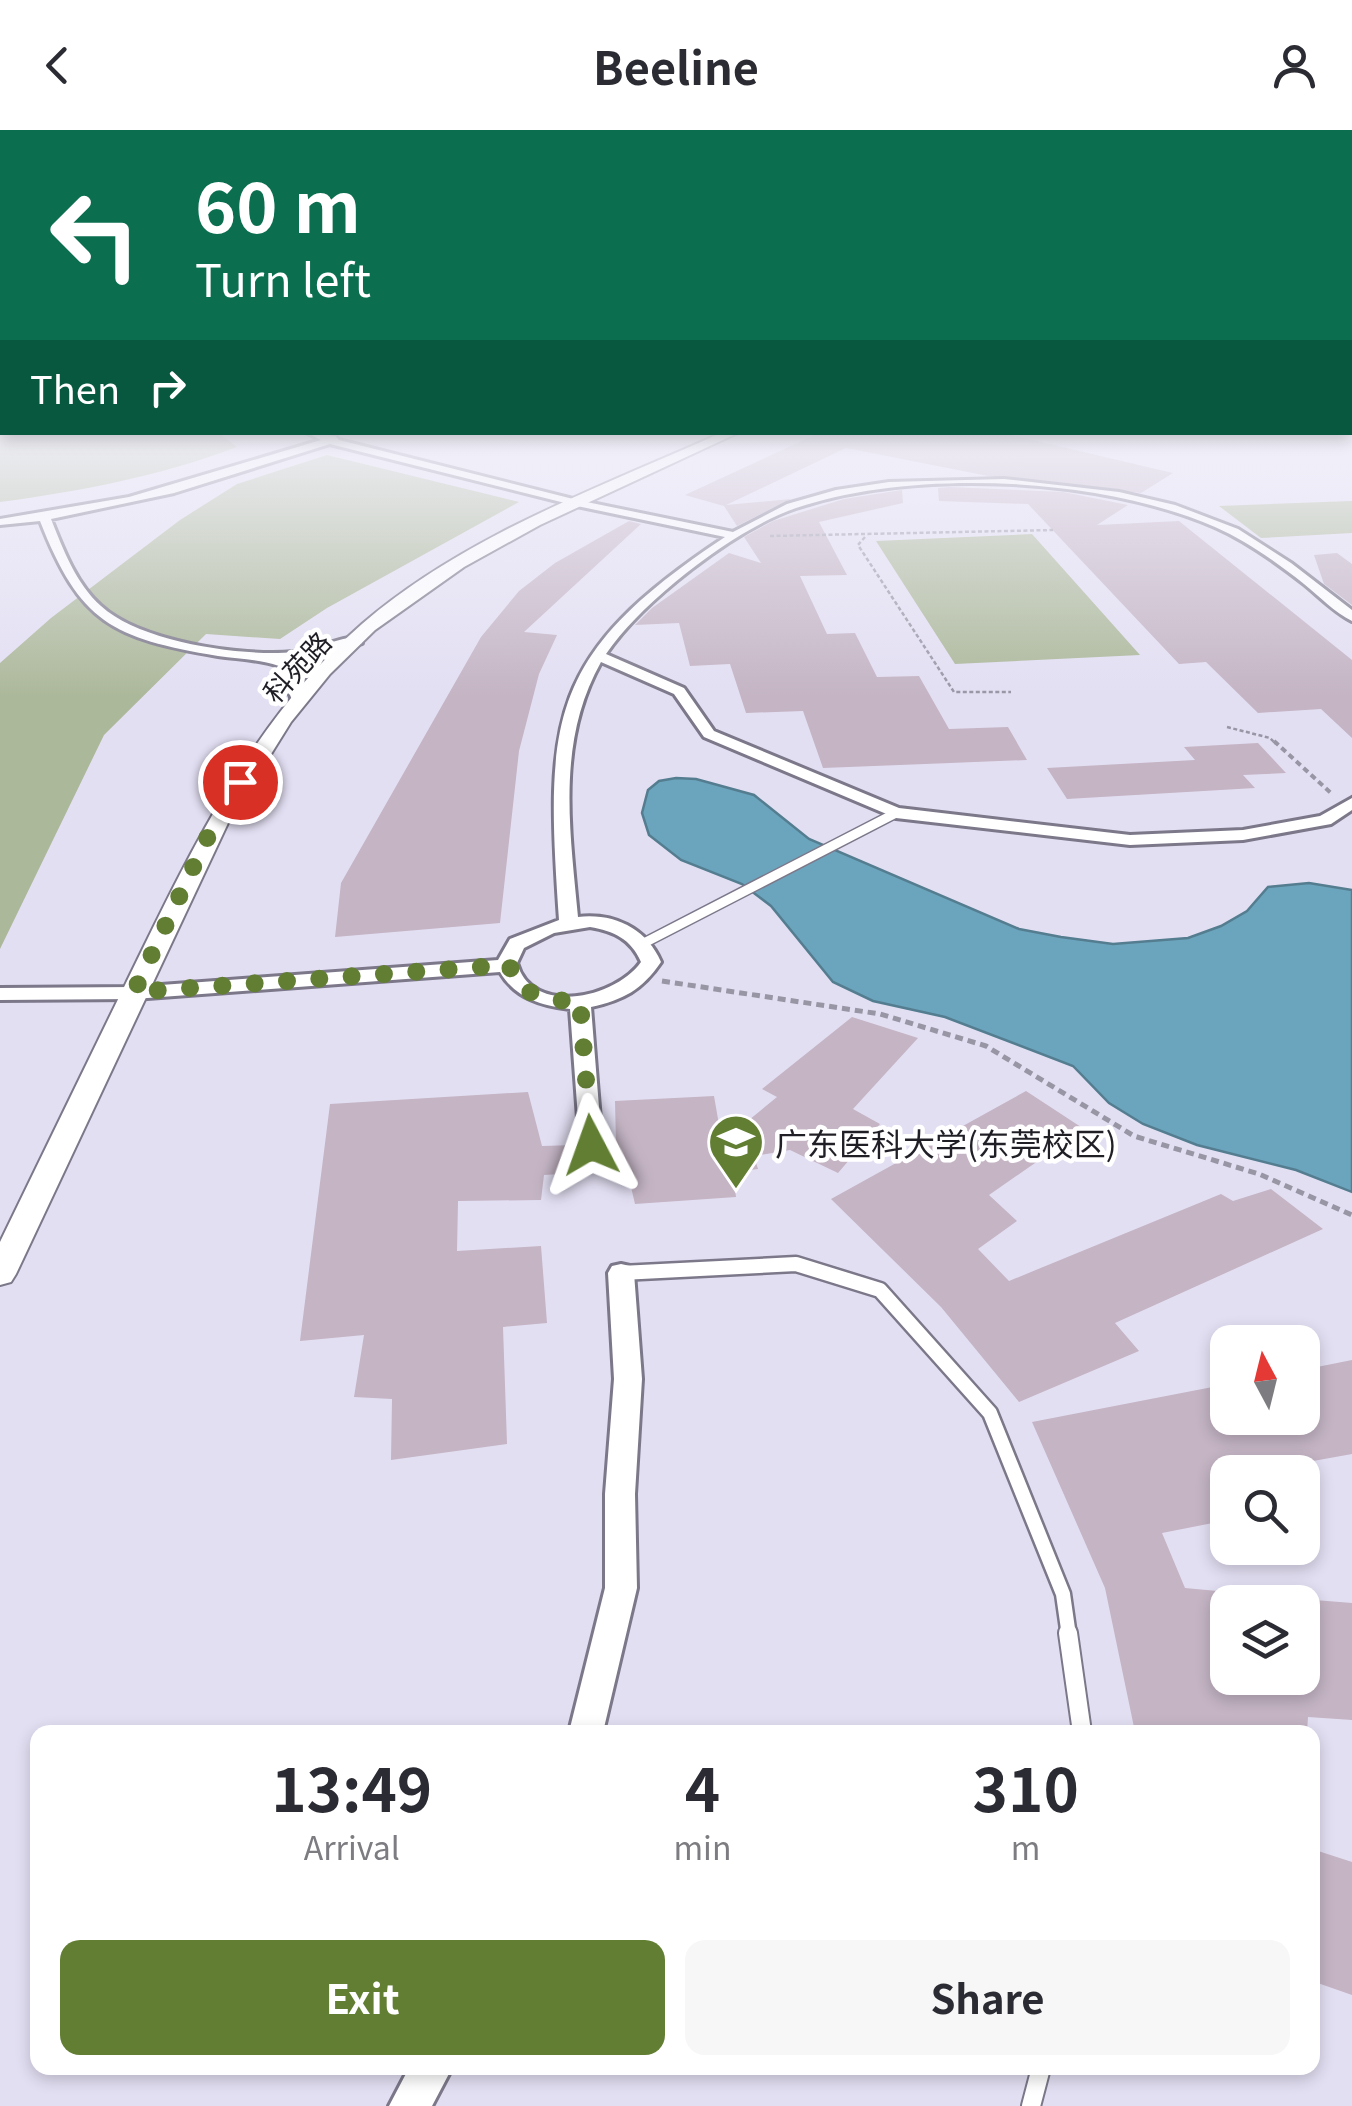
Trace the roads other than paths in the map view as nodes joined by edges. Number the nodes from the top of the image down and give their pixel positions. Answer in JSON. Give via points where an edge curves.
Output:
{"nodes":[{"id":1,"x":81,"y":512,"type":"edge"},
{"id":2,"x":558,"y":512,"type":"edge"},
{"id":3,"x":625,"y":512,"type":"edge"},
{"id":4,"x":777,"y":512,"type":"edge"},
{"id":5,"x":1181,"y":512,"type":"edge"},
{"id":6,"x":44,"y":517,"type":"junction"},
{"id":7,"x":0,"y":522,"type":"edge"},
{"id":8,"x":737,"y":536,"type":"junction"},
{"id":9,"x":1352,"y":617,"type":"edge"},
{"id":10,"x":357,"y":640,"type":"junction"},
{"id":11,"x":598,"y":656,"type":"junction"},
{"id":12,"x":267,"y":657,"type":"junction"},
{"id":13,"x":299,"y":700,"type":"junction"},
{"id":14,"x":1349,"y":804,"type":"edge"},
{"id":15,"x":896,"y":813,"type":"junction"},
{"id":16,"x":568,"y":922,"type":"junction"},
{"id":17,"x":644,"y":943,"type":"junction"},
{"id":18,"x":510,"y":965,"type":"junction"},
{"id":19,"x":134,"y":992,"type":"junction"},
{"id":20,"x":0,"y":994,"type":"edge"},
{"id":21,"x":580,"y":1001,"type":"junction"},
{"id":22,"x":591,"y":1145,"type":"dead end"},
{"id":23,"x":621,"y":1272,"type":"joint"},
{"id":24,"x":0,"y":1274,"type":"edge"},
{"id":25,"x":588,"y":1725,"type":"edge"},
{"id":26,"x":1081,"y":1725,"type":"edge"},
{"id":27,"x":428,"y":2075,"type":"edge"},
{"id":28,"x":1040,"y":2075,"type":"edge"},
{"id":29,"x":410,"y":2106,"type":"edge"},
{"id":30,"x":1031,"y":2106,"type":"edge"}],
"edges":[{"from":1,"to":6,"type":"street"},
{"from":2,"to":10,"type":"street","name":"科苑路","via":[[420,588]]},
{"from":3,"to":8,"type":"street"},
{"from":4,"to":8,"type":"street"},
{"from":5,"to":9,"type":"street","via":[[1269,553]]},
{"from":6,"to":7,"type":"street"},
{"from":6,"to":12,"type":"street","via":[[101,614],[179,645]]},
{"from":8,"to":11,"type":"street","via":[[640,602]]},
{"from":10,"to":12,"type":"street"},
{"from":10,"to":13,"type":"street","name":"科苑路"},
{"from":11,"to":15,"type":"street","via":[[680,691],[708,734]]},
{"from":11,"to":16,"type":"street","via":[[576,697],[565,738]]},
{"from":12,"to":13,"type":"street","via":[[285,663]]},
{"from":13,"to":19,"type":"street","name":"科苑路","via":[[257,752],[206,840]]},
{"from":14,"to":15,"type":"street","via":[[1325,820],[1243,835],[1130,840]]},
{"from":15,"to":17,"type":"lane"},
{"from":16,"to":17,"type":"street","via":[[606,923]]},
{"from":16,"to":18,"type":"street","via":[[521,940]]},
{"from":17,"to":21,"type":"street","via":[[650,962],[644,978],[621,994]]},
{"from":18,"to":19,"type":"street"},
{"from":18,"to":21,"type":"street","via":[[517,983],[537,996]]},
{"from":19,"to":20,"type":"street"},
{"from":19,"to":24,"type":"street","name":"科苑路"},
{"from":21,"to":22,"type":"street"},
{"from":23,"to":25,"type":"street","via":[[628,1378],[620,1588]]},
{"from":23,"to":26,"type":"lane","via":[[796,1264],[880,1290],[990,1413],[1063,1594]]},
{"from":27,"to":29,"type":"street"},
{"from":28,"to":30,"type":"lane"}]}
